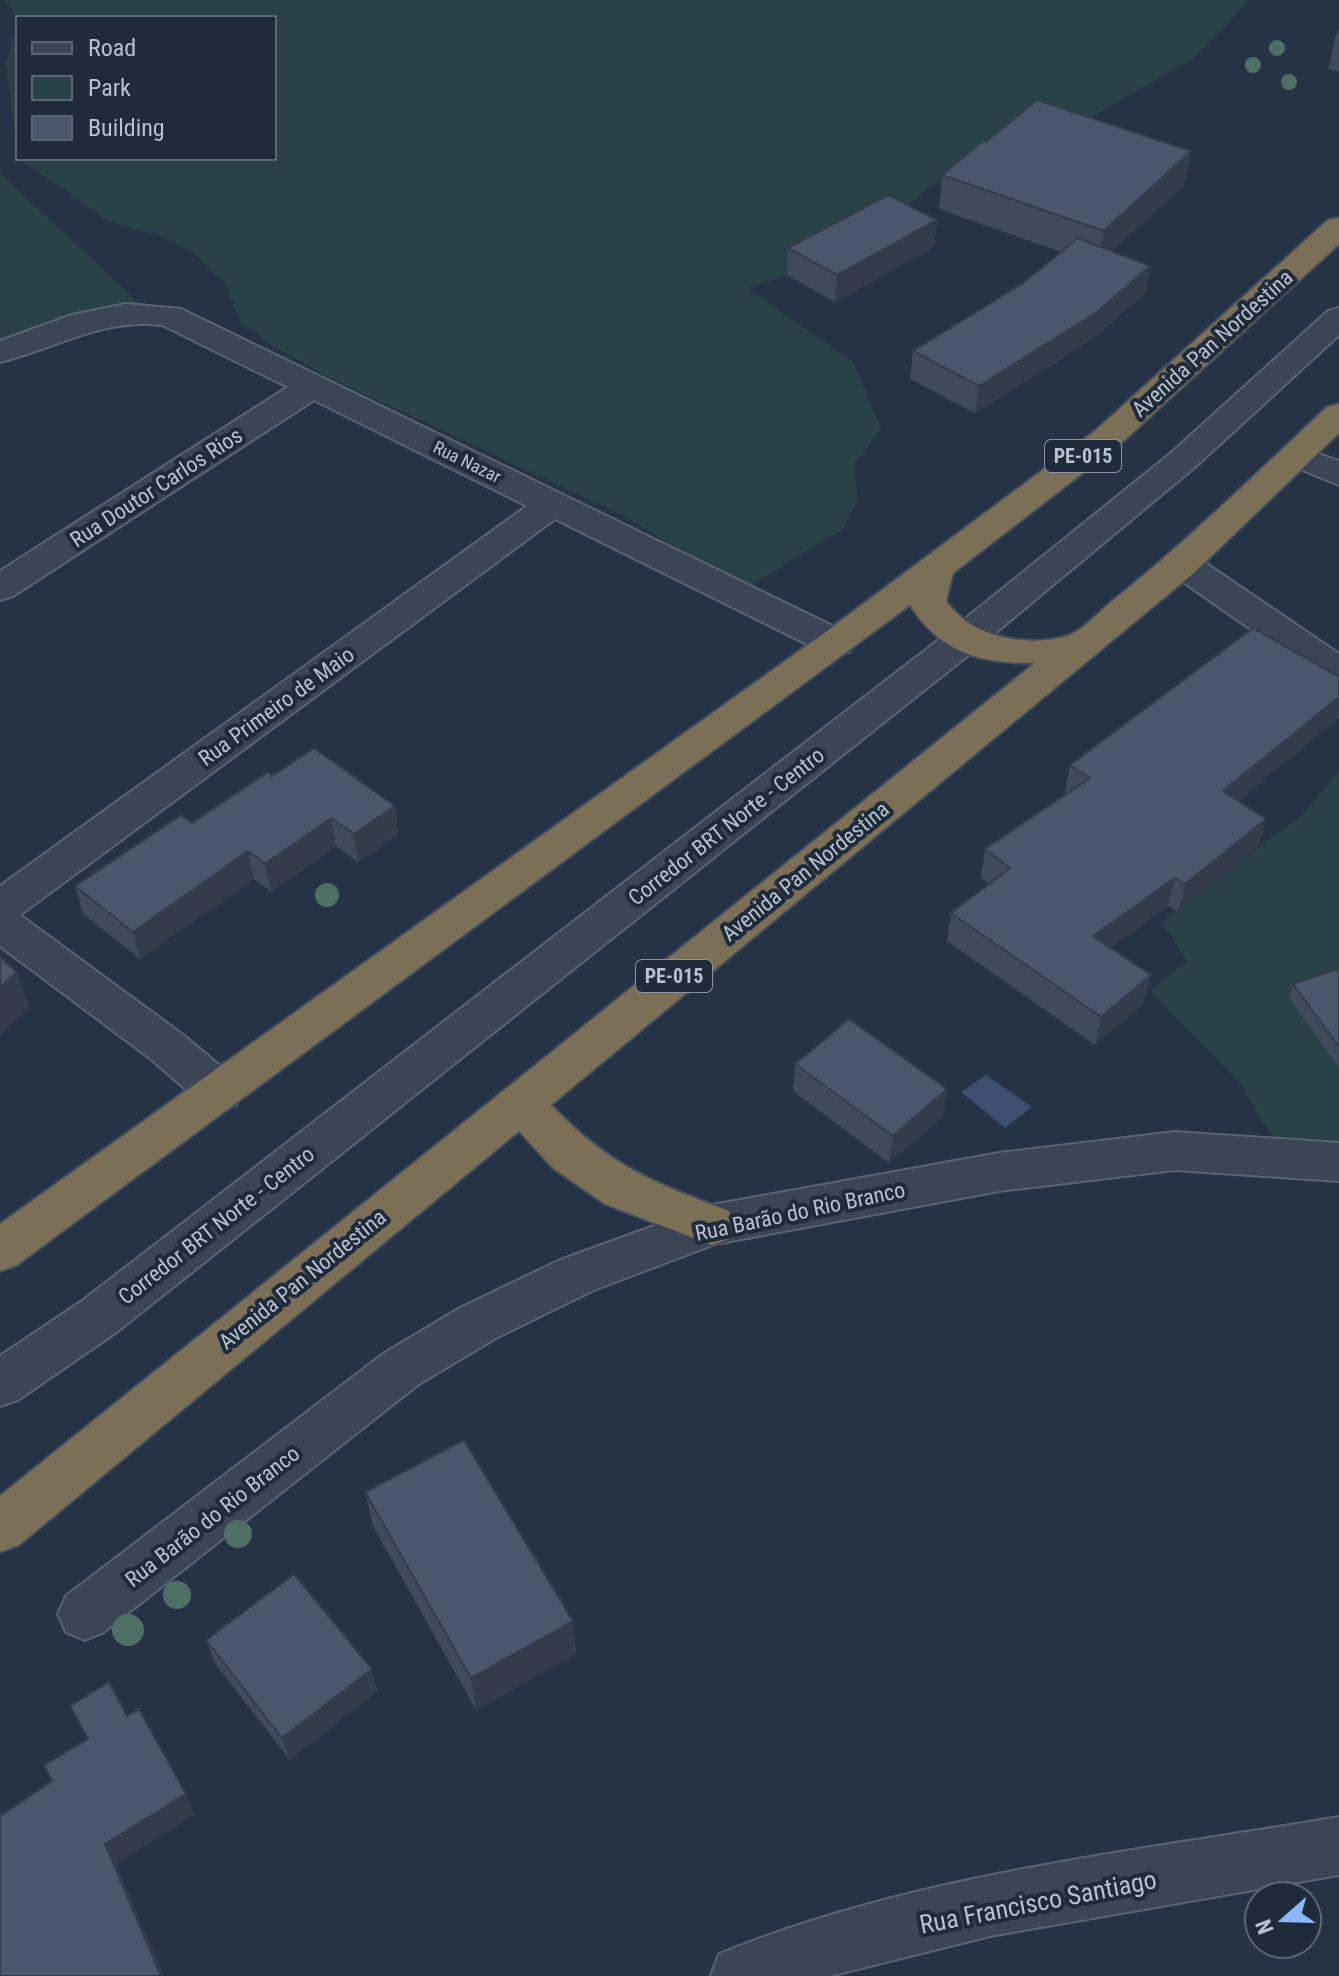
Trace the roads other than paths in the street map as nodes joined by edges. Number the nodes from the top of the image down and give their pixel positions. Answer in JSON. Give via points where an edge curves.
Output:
{"nodes":[{"id":1,"x":1339,"y":227,"type":"edge"},
{"id":2,"x":1339,"y":318,"type":"edge"},
{"id":3,"x":0,"y":352,"type":"edge"},
{"id":4,"x":311,"y":387,"type":"junction"},
{"id":5,"x":1339,"y":414,"type":"edge"},
{"id":6,"x":1297,"y":456,"type":"junction"},
{"id":7,"x":1339,"y":474,"type":"edge"},
{"id":8,"x":553,"y":504,"type":"junction"},
{"id":9,"x":1182,"y":564,"type":"junction"},
{"id":10,"x":936,"y":567,"type":"junction"},
{"id":11,"x":0,"y":588,"type":"edge"},
{"id":12,"x":963,"y":640,"type":"junction"},
{"id":13,"x":836,"y":643,"type":"junction"},
{"id":14,"x":1079,"y":648,"type":"junction"},
{"id":15,"x":1339,"y":672,"type":"edge"},
{"id":16,"x":0,"y":908,"type":"edge"},
{"id":17,"x":0,"y":923,"type":"edge"},
{"id":18,"x":220,"y":1092,"type":"junction"},
{"id":19,"x":520,"y":1102,"type":"junction"},
{"id":20,"x":1339,"y":1162,"type":"edge"},
{"id":21,"x":712,"y":1225,"type":"junction"},
{"id":22,"x":0,"y":1251,"type":"edge"},
{"id":23,"x":100,"y":1316,"type":"junction"},
{"id":24,"x":0,"y":1384,"type":"edge"},
{"id":25,"x":0,"y":1416,"type":"edge"},
{"id":26,"x":0,"y":1528,"type":"edge"},
{"id":27,"x":85,"y":1614,"type":"dead end"},
{"id":28,"x":1339,"y":1846,"type":"edge"},
{"id":29,"x":741,"y":1976,"type":"edge"}],
"edges":[{"from":1,"to":10,"type":"highway","name":"Avenida Pan Nordestina","number":"PE-015","via":[[1107,438]]},
{"from":2,"to":12,"type":"street","name":"Corredor BRT Norte - Centro","via":[[1183,460]]},
{"from":3,"to":4,"type":"street","name":"Rua Nazar","via":[[91,321],[150,312],[170,316]]},
{"from":4,"to":8,"type":"street","name":"Rua Nazar"},
{"from":4,"to":11,"type":"street","name":"Rua Doutor Carlos Rios"},
{"from":5,"to":6,"type":"highway","name":"Avenida Pan Nordestina","number":"PE-015"},
{"from":6,"to":7,"type":"street"},
{"from":6,"to":9,"type":"highway","name":"Avenida Pan Nordestina","number":"PE-015"},
{"from":8,"to":13,"type":"street","name":"Rua Nazar"},
{"from":8,"to":16,"type":"street","name":"Rua Primeiro de Maio"},
{"from":9,"to":14,"type":"highway","name":"Avenida Pan Nordestina","number":"PE-015"},
{"from":9,"to":15,"type":"street"},
{"from":10,"to":12,"type":"highway","via":[[927,602],[937,620]]},
{"from":10,"to":13,"type":"highway","name":"Avenida Pan Nordestina","number":"PE-015"},
{"from":12,"to":14,"type":"highway","via":[[998,651]]},
{"from":12,"to":23,"type":"street","name":"Corredor BRT Norte - Centro"},
{"from":13,"to":18,"type":"highway","name":"Avenida Pan Nordestina","number":"PE-015"},
{"from":14,"to":19,"type":"highway","name":"Avenida Pan Nordestina","number":"PE-015"},
{"from":17,"to":18,"type":"street"},
{"from":18,"to":22,"type":"highway","name":"Avenida Pan Nordestina","number":"PE-015"},
{"from":19,"to":21,"type":"highway","via":[[570,1155],[622,1190]]},
{"from":19,"to":26,"type":"highway","name":"Avenida Pan Nordestina","number":"PE-015"},
{"from":20,"to":21,"type":"street","name":"Rua Barão do Rio Branco","via":[[1175,1151],[999,1172]]},
{"from":21,"to":27,"type":"street","name":"Rua Barão do Rio Branco","via":[[577,1275],[478,1323],[401,1369]]},
{"from":23,"to":24,"type":"street"},
{"from":23,"to":25,"type":"street"},
{"from":28,"to":29,"type":"street","name":"Rua Francisco Santiago","via":[[990,1906],[835,1944]]}]}
